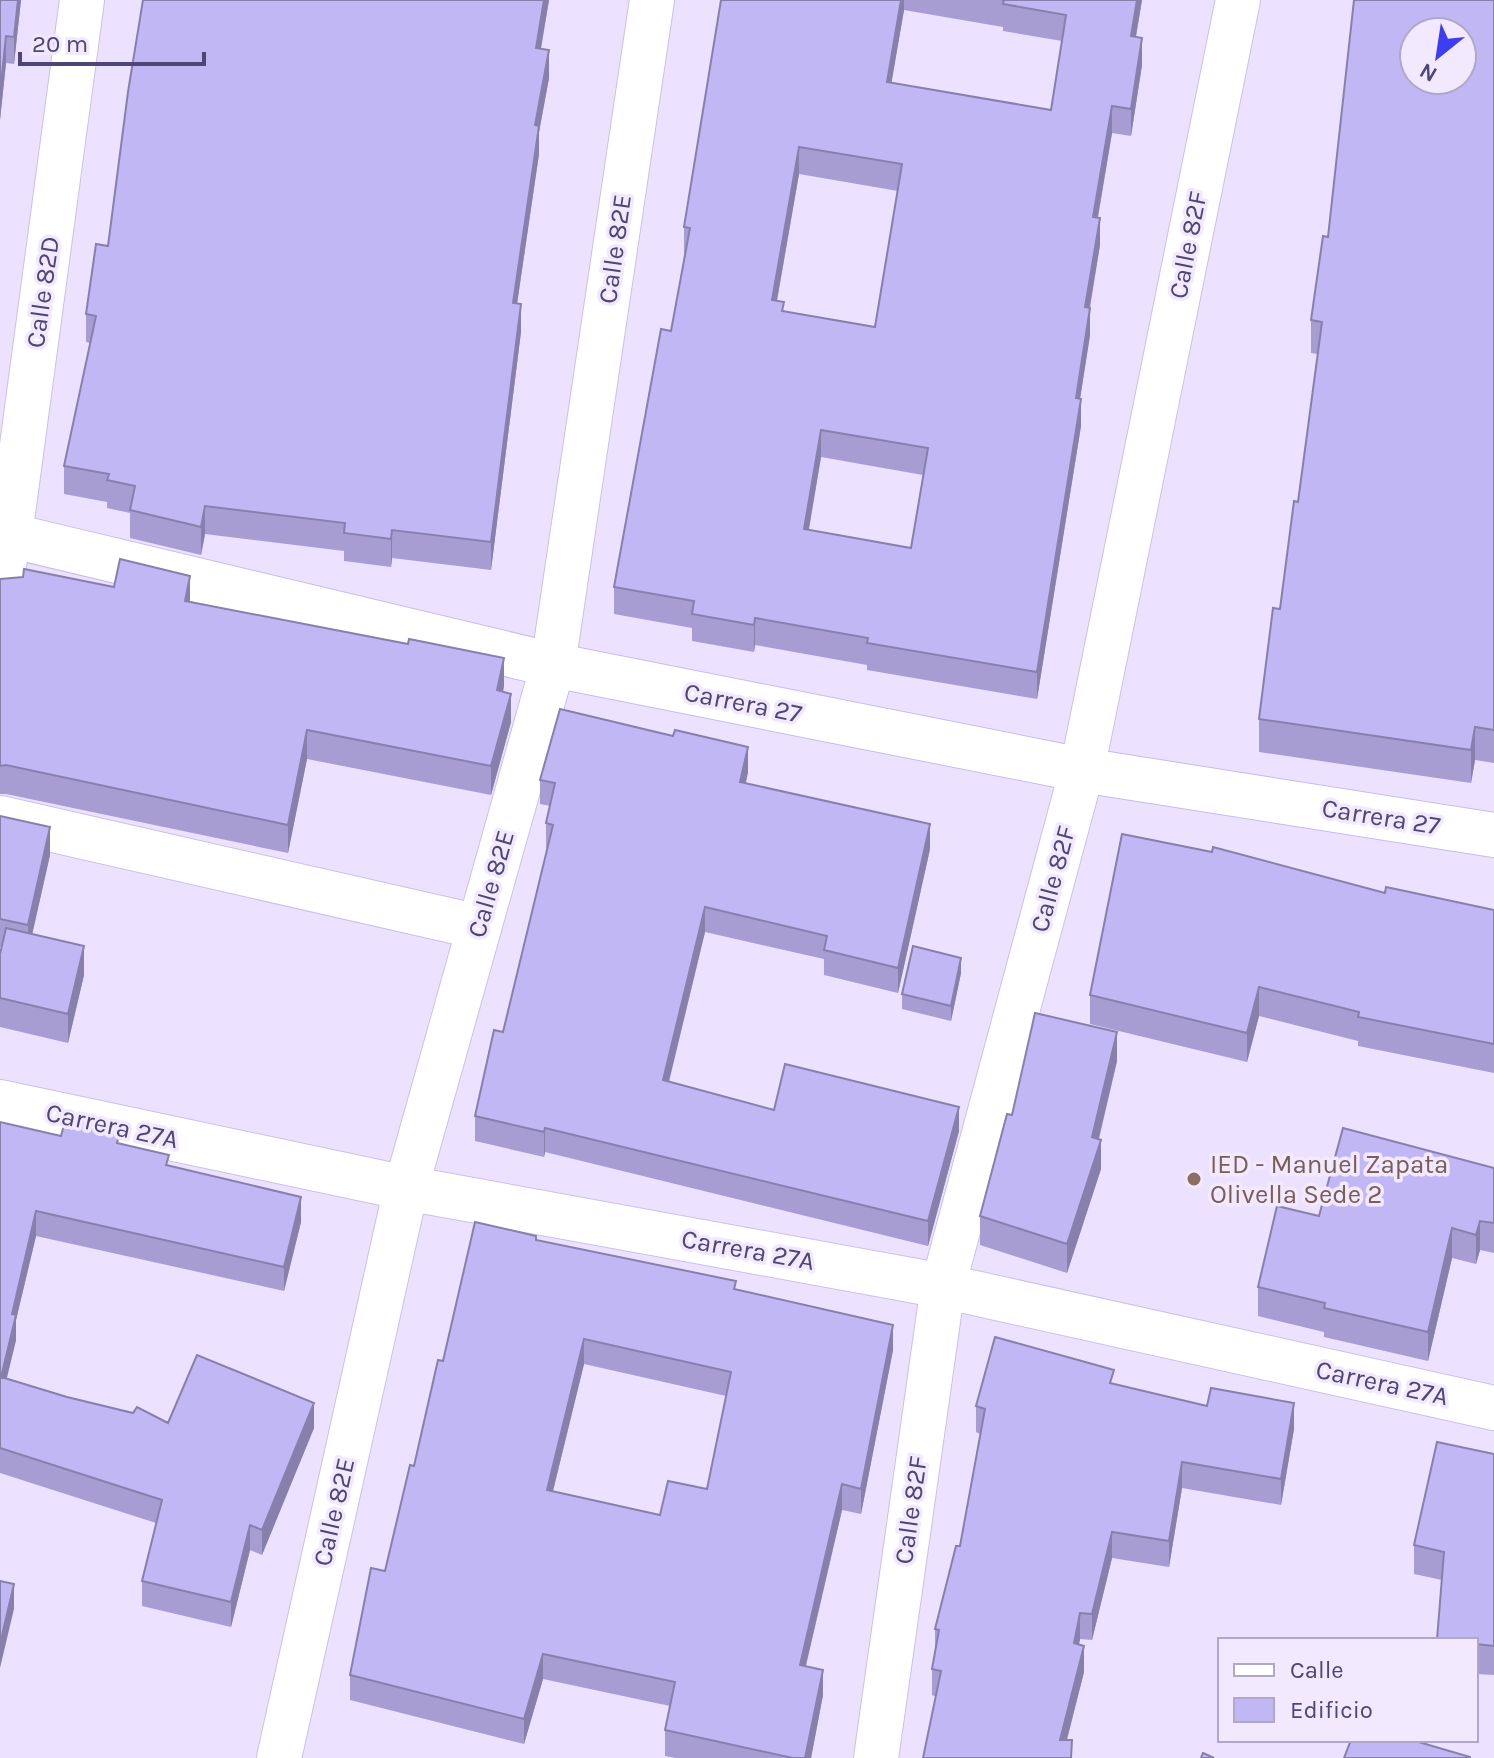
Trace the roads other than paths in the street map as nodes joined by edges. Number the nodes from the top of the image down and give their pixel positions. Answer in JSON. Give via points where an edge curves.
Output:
{"nodes":[{"id":1,"x":82,"y":0,"type":"edge"},
{"id":2,"x":652,"y":0,"type":"edge"},
{"id":3,"x":1238,"y":0,"type":"edge"},
{"id":4,"x":5,"y":534,"type":"edge"},
{"id":5,"x":0,"y":583,"type":"edge"},
{"id":6,"x":553,"y":665,"type":"junction"},
{"id":7,"x":1082,"y":770,"type":"junction"},
{"id":8,"x":0,"y":818,"type":"edge"},
{"id":9,"x":1494,"y":835,"type":"edge"},
{"id":10,"x":479,"y":927,"type":"junction"},
{"id":11,"x":0,"y":1102,"type":"edge"},
{"id":12,"x":406,"y":1188,"type":"junction"},
{"id":13,"x":943,"y":1286,"type":"junction"},
{"id":14,"x":1494,"y":1408,"type":"edge"},
{"id":15,"x":279,"y":1758,"type":"edge"},
{"id":16,"x":876,"y":1758,"type":"edge"}],
"edges":[{"from":1,"to":4,"type":"street","name":"Calle 82D"},
{"from":2,"to":6,"type":"street","name":"Calle 82E"},
{"from":3,"to":7,"type":"street","name":"Calle 82F"},
{"from":4,"to":5,"type":"street","name":"Calle 82D"},
{"from":4,"to":6,"type":"street","name":"Carrera 27"},
{"from":6,"to":7,"type":"street","name":"Carrera 27"},
{"from":6,"to":10,"type":"street","name":"Calle 82E"},
{"from":7,"to":9,"type":"street","name":"Carrera 27"},
{"from":7,"to":13,"type":"street","name":"Calle 82F"},
{"from":8,"to":10,"type":"street"},
{"from":10,"to":12,"type":"street","name":"Calle 82E"},
{"from":11,"to":12,"type":"street","name":"Carrera 27A"},
{"from":12,"to":13,"type":"street","name":"Carrera 27A"},
{"from":12,"to":15,"type":"street","name":"Calle 82E"},
{"from":13,"to":14,"type":"street","name":"Carrera 27A"},
{"from":13,"to":16,"type":"street","name":"Calle 82F"}]}
